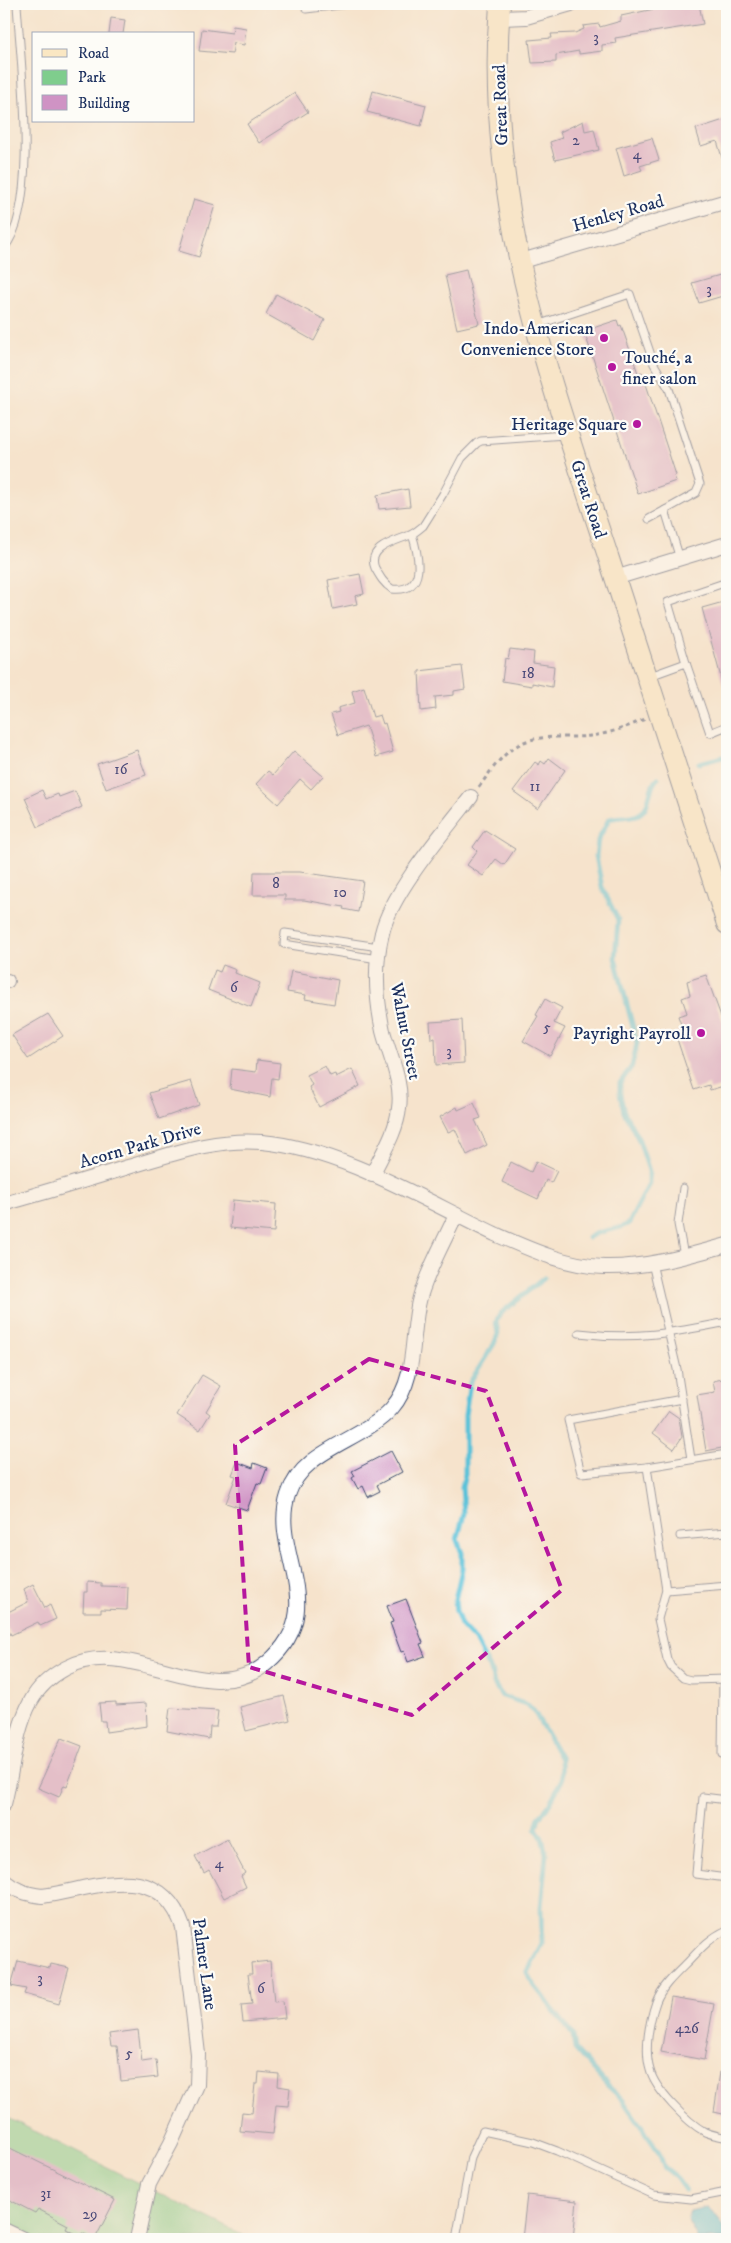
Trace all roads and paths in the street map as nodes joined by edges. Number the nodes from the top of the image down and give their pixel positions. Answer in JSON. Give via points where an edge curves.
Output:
{"nodes":[{"id":1,"x":17,"y":4,"type":"edge"},
{"id":2,"x":348,"y":4,"type":"edge"},
{"id":3,"x":571,"y":4,"type":"edge"},
{"id":4,"x":306,"y":9,"type":"dead end"},
{"id":5,"x":499,"y":11,"type":"edge"},
{"id":6,"x":727,"y":201,"type":"edge"},
{"id":7,"x":4,"y":248,"type":"edge"},
{"id":8,"x":518,"y":262,"type":"junction"},
{"id":9,"x":534,"y":326,"type":"junction"},
{"id":10,"x":568,"y":434,"type":"junction"},
{"id":11,"x":665,"y":510,"type":"junction"},
{"id":12,"x":648,"y":519,"type":"dead end"},
{"id":13,"x":412,"y":534,"type":"junction"},
{"id":14,"x":727,"y":544,"type":"edge"},
{"id":15,"x":680,"y":559,"type":"junction"},
{"id":16,"x":615,"y":578,"type":"junction"},
{"id":17,"x":727,"y":582,"type":"edge"},
{"id":18,"x":686,"y":663,"type":"junction"},
{"id":19,"x":647,"y":678,"type":"junction"},
{"id":20,"x":659,"y":713,"type":"junction"},
{"id":21,"x":727,"y":726,"type":"edge"},
{"id":22,"x":471,"y":797,"type":"joint"},
{"id":23,"x":727,"y":924,"type":"edge"},
{"id":24,"x":378,"y":953,"type":"junction"},
{"id":25,"x":372,"y":1175,"type":"junction"},
{"id":26,"x":683,"y":1188,"type":"dead end"},
{"id":27,"x":4,"y":1204,"type":"edge"},
{"id":28,"x":456,"y":1216,"type":"junction"},
{"id":29,"x":727,"y":1246,"type":"edge"},
{"id":30,"x":684,"y":1256,"type":"junction"},
{"id":31,"x":652,"y":1263,"type":"junction"},
{"id":32,"x":727,"y":1322,"type":"edge"},
{"id":33,"x":579,"y":1333,"type":"dead end"},
{"id":34,"x":669,"y":1334,"type":"junction"},
{"id":35,"x":682,"y":1399,"type":"junction"},
{"id":36,"x":727,"y":1454,"type":"edge"},
{"id":37,"x":691,"y":1459,"type":"junction"},
{"id":38,"x":647,"y":1467,"type":"junction"},
{"id":39,"x":727,"y":1532,"type":"edge"},
{"id":40,"x":680,"y":1536,"type":"dead end"},
{"id":41,"x":727,"y":1585,"type":"edge"},
{"id":42,"x":666,"y":1590,"type":"junction"},
{"id":43,"x":725,"y":1679,"type":"edge"},
{"id":44,"x":727,"y":1755,"type":"edge"},
{"id":45,"x":727,"y":1800,"type":"edge"},
{"id":46,"x":4,"y":1804,"type":"edge"},
{"id":47,"x":727,"y":1878,"type":"edge"},
{"id":48,"x":4,"y":1880,"type":"edge"},
{"id":49,"x":727,"y":1930,"type":"edge"},
{"id":50,"x":727,"y":2138,"type":"edge"},
{"id":51,"x":727,"y":2192,"type":"edge"},
{"id":52,"x":4,"y":2230,"type":"edge"},
{"id":53,"x":23,"y":2239,"type":"edge"},
{"id":54,"x":137,"y":2239,"type":"edge"},
{"id":55,"x":456,"y":2239,"type":"edge"}],
"edges":[{"from":1,"to":7,"type":"lane","via":[[25,141],[24,187],[18,220]]},
{"from":2,"to":4,"type":"lane"},
{"from":3,"to":5,"type":"street","via":[[526,17]]},
{"from":5,"to":8,"type":"main road","name":"Great Road","via":[[501,145]]},
{"from":6,"to":8,"type":"street","name":"Henley Road"},
{"from":8,"to":9,"type":"main road","name":"Great Road"},
{"from":9,"to":10,"type":"main road","name":"Great Road"},
{"from":9,"to":11,"type":"lane","via":[[630,294],[654,364],[669,389],[700,479],[696,493]]},
{"from":10,"to":13,"type":"lane","via":[[477,443],[462,458],[431,515]]},
{"from":10,"to":16,"type":"main road","name":"Great Road"},
{"from":11,"to":12,"type":"lane"},
{"from":11,"to":15,"type":"lane"},
{"from":13,"to":13,"type":"lane","via":[[378,549],[374,556],[380,577],[392,589],[404,590],[411,586],[417,574],[418,560]]},
{"from":14,"to":15,"type":"street"},
{"from":15,"to":16,"type":"street"},
{"from":16,"to":19,"type":"main road","name":"Great Road"},
{"from":17,"to":18,"type":"lane","via":[[668,602]]},
{"from":18,"to":19,"type":"lane"},
{"from":18,"to":21,"type":"lane","via":[[710,732]]},
{"from":19,"to":20,"type":"main road","name":"Great Road"},
{"from":20,"to":22,"type":"path","via":[[622,729],[591,736],[544,738],[519,744],[499,760]]},
{"from":20,"to":23,"type":"main road","name":"Great Road","via":[[718,884]]},
{"from":22,"to":24,"type":"street","name":"Walnut Street","via":[[394,902],[382,931]]},
{"from":24,"to":24,"type":"lane","via":[[285,933],[284,944]]},
{"from":24,"to":25,"type":"street","name":"Walnut Street","via":[[376,993],[397,1080],[400,1107],[397,1121]]},
{"from":25,"to":27,"type":"street","name":"Acorn Park Drive","via":[[295,1147],[226,1142],[186,1149]]},
{"from":25,"to":28,"type":"street","name":"Acorn Park Drive"},
{"from":26,"to":30,"type":"lane","via":[[678,1224]]},
{"from":28,"to":31,"type":"street","name":"Acorn Park Drive","via":[[516,1244],[560,1259],[602,1267]]},
{"from":28,"to":46,"type":"street","via":[[420,1297],[408,1380],[402,1394],[383,1417],[305,1467],[288,1495],[285,1531],[298,1607],[291,1630],[278,1651],[254,1672],[226,1680],[193,1677],[115,1658],[86,1660],[60,1671],[37,1690],[25,1714]]},
{"from":29,"to":30,"type":"street","name":"Acorn Park Drive"},
{"from":30,"to":31,"type":"street","name":"Acorn Park Drive"},
{"from":31,"to":34,"type":"lane"},
{"from":32,"to":34,"type":"lane"},
{"from":33,"to":34,"type":"lane","via":[[619,1338]]},
{"from":34,"to":35,"type":"lane"},
{"from":35,"to":37,"type":"lane"},
{"from":35,"to":38,"type":"lane","via":[[568,1420],[581,1473]]},
{"from":36,"to":37,"type":"lane"},
{"from":37,"to":38,"type":"lane"},
{"from":38,"to":42,"type":"lane"},
{"from":39,"to":40,"type":"lane"},
{"from":41,"to":42,"type":"lane"},
{"from":42,"to":43,"type":"lane","via":[[658,1619],[671,1667],[683,1678],[691,1680]]},
{"from":43,"to":44,"type":"lane","via":[[722,1754]]},
{"from":45,"to":47,"type":"lane","via":[[703,1797],[696,1874]]},
{"from":48,"to":54,"type":"street","name":"Palmer Lane","via":[[13,1888],[42,1896],[130,1881],[170,1899],[178,1912],[183,1926],[199,2070],[192,2098],[149,2184]]},
{"from":49,"to":50,"type":"lane","via":[[705,1944],[667,1983],[656,2001],[647,2054],[650,2072],[685,2118],[707,2133]]},
{"from":51,"to":55,"type":"lane","via":[[691,2200],[654,2196],[557,2151],[483,2130],[471,2157]]},
{"from":52,"to":53,"type":"street"}]}
